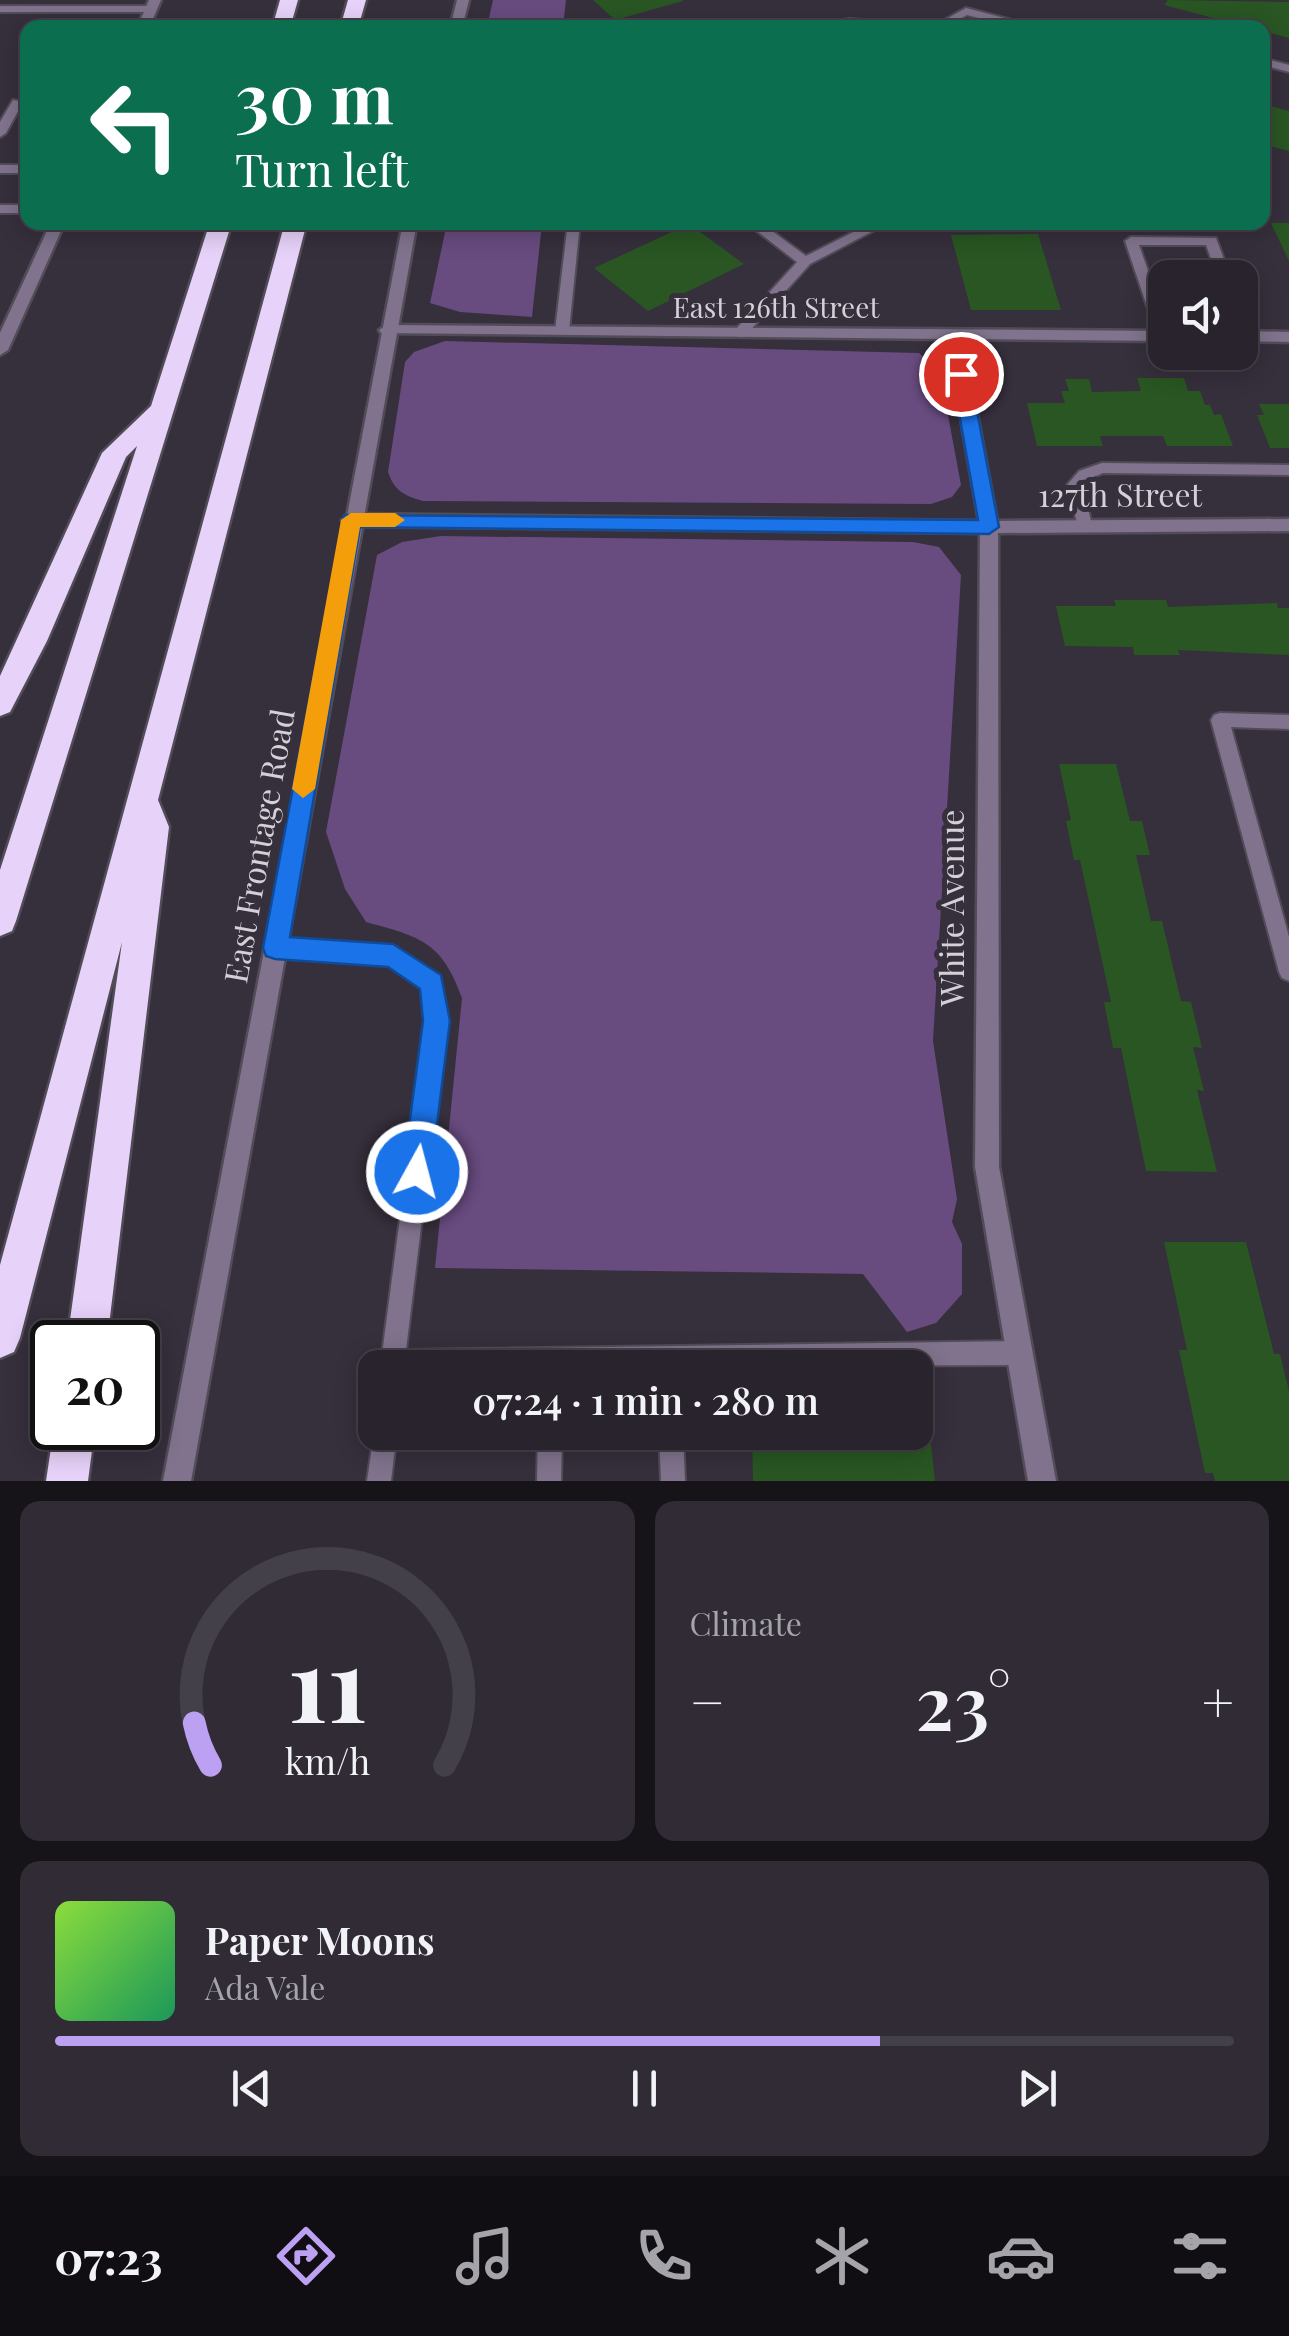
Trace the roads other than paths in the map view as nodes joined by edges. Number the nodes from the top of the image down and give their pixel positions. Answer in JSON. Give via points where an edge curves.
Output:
{"nodes":[{"id":1,"x":153,"y":4,"type":"edge"},
{"id":2,"x":0,"y":9,"type":"edge"},
{"id":3,"x":950,"y":20,"type":"edge"},
{"id":4,"x":1000,"y":20,"type":"edge"},
{"id":5,"x":20,"y":105,"type":"edge"},
{"id":6,"x":0,"y":133,"type":"edge"},
{"id":7,"x":54,"y":230,"type":"edge"},
{"id":8,"x":219,"y":230,"type":"edge"},
{"id":9,"x":294,"y":230,"type":"edge"},
{"id":10,"x":408,"y":230,"type":"edge"},
{"id":11,"x":573,"y":230,"type":"edge"},
{"id":12,"x":762,"y":230,"type":"edge"},
{"id":13,"x":868,"y":230,"type":"edge"},
{"id":14,"x":1218,"y":260,"type":"edge"},
{"id":15,"x":805,"y":261,"type":"junction"},
{"id":16,"x":1148,"y":276,"type":"edge"},
{"id":17,"x":7,"y":318,"type":"edge"},
{"id":18,"x":387,"y":330,"type":"junction"},
{"id":19,"x":562,"y":331,"type":"junction"},
{"id":20,"x":740,"y":333,"type":"junction"},
{"id":21,"x":954,"y":335,"type":"junction"},
{"id":22,"x":1148,"y":336,"type":"edge"},
{"id":23,"x":1258,"y":336,"type":"edge"},
{"id":24,"x":1289,"y":337,"type":"edge"},
{"id":25,"x":0,"y":350,"type":"edge"},
{"id":26,"x":164,"y":408,"type":"junction"},
{"id":27,"x":1289,"y":470,"type":"edge"},
{"id":28,"x":351,"y":520,"type":"junction"},
{"id":29,"x":1289,"y":525,"type":"edge"},
{"id":30,"x":1084,"y":526,"type":"junction"},
{"id":31,"x":989,"y":527,"type":"junction"},
{"id":32,"x":0,"y":704,"type":"edge"},
{"id":33,"x":1289,"y":722,"type":"edge"},
{"id":34,"x":144,"y":792,"type":"junction"},
{"id":35,"x":0,"y":921,"type":"edge"},
{"id":36,"x":275,"y":948,"type":"junction"},
{"id":37,"x":1289,"y":972,"type":"edge"},
{"id":38,"x":90,"y":1320,"type":"edge"},
{"id":39,"x":0,"y":1338,"type":"edge"},
{"id":40,"x":395,"y":1350,"type":"edge"},
{"id":41,"x":1020,"y":1353,"type":"junction"},
{"id":42,"x":933,"y":1355,"type":"edge"},
{"id":43,"x":72,"y":1450,"type":"edge"},
{"id":44,"x":383,"y":1450,"type":"edge"},
{"id":45,"x":550,"y":1450,"type":"edge"},
{"id":46,"x":672,"y":1450,"type":"edge"},
{"id":47,"x":67,"y":1481,"type":"edge"},
{"id":48,"x":177,"y":1481,"type":"edge"},
{"id":49,"x":379,"y":1481,"type":"edge"},
{"id":50,"x":549,"y":1481,"type":"edge"},
{"id":51,"x":673,"y":1481,"type":"edge"},
{"id":52,"x":1042,"y":1481,"type":"edge"}],
"edges":[{"from":1,"to":2,"type":"lane"},
{"from":3,"to":4,"type":"lane","via":[[966,11]]},
{"from":5,"to":6,"type":"lane"},
{"from":7,"to":17,"type":"street"},
{"from":8,"to":26,"type":"highway"},
{"from":9,"to":34,"type":"highway"},
{"from":10,"to":18,"type":"street","name":"East Frontage Road"},
{"from":11,"to":19,"type":"lane"},
{"from":12,"to":15,"type":"lane"},
{"from":13,"to":15,"type":"lane"},
{"from":14,"to":16,"type":"lane","via":[[1211,241],[1131,241]]},
{"from":15,"to":20,"type":"lane"},
{"from":17,"to":25,"type":"street"},
{"from":18,"to":19,"type":"street","name":"East 126th Street"},
{"from":18,"to":28,"type":"street","name":"East Frontage Road"},
{"from":19,"to":20,"type":"street","name":"East 126th Street"},
{"from":20,"to":21,"type":"street","name":"East 126th Street"},
{"from":21,"to":22,"type":"street","name":"East 126th Street"},
{"from":21,"to":31,"type":"street","name":"White Avenue"},
{"from":23,"to":24,"type":"street"},
{"from":26,"to":32,"type":"highway","via":[[116,452]]},
{"from":26,"to":35,"type":"highway"},
{"from":27,"to":30,"type":"lane","via":[[1102,468],[1075,486]]},
{"from":28,"to":31,"type":"street","name":"127th Street"},
{"from":28,"to":36,"type":"street","name":"East Frontage Road"},
{"from":29,"to":30,"type":"street","name":"127th Street"},
{"from":30,"to":31,"type":"street","name":"127th Street"},
{"from":31,"to":41,"type":"street","name":"White Avenue","via":[[987,1167]]},
{"from":33,"to":37,"type":"lane","via":[[1220,720]]},
{"from":34,"to":38,"type":"highway","via":[[154,826]]},
{"from":34,"to":39,"type":"highway"},
{"from":36,"to":40,"type":"lane","via":[[393,956],[432,983],[436,1021]]},
{"from":36,"to":48,"type":"street","name":"East Frontage Road"},
{"from":41,"to":42,"type":"lane"},
{"from":41,"to":52,"type":"street","name":"White Avenue"},
{"from":43,"to":47,"type":"highway"},
{"from":44,"to":49,"type":"lane"},
{"from":45,"to":50,"type":"lane"},
{"from":46,"to":51,"type":"lane"}]}
